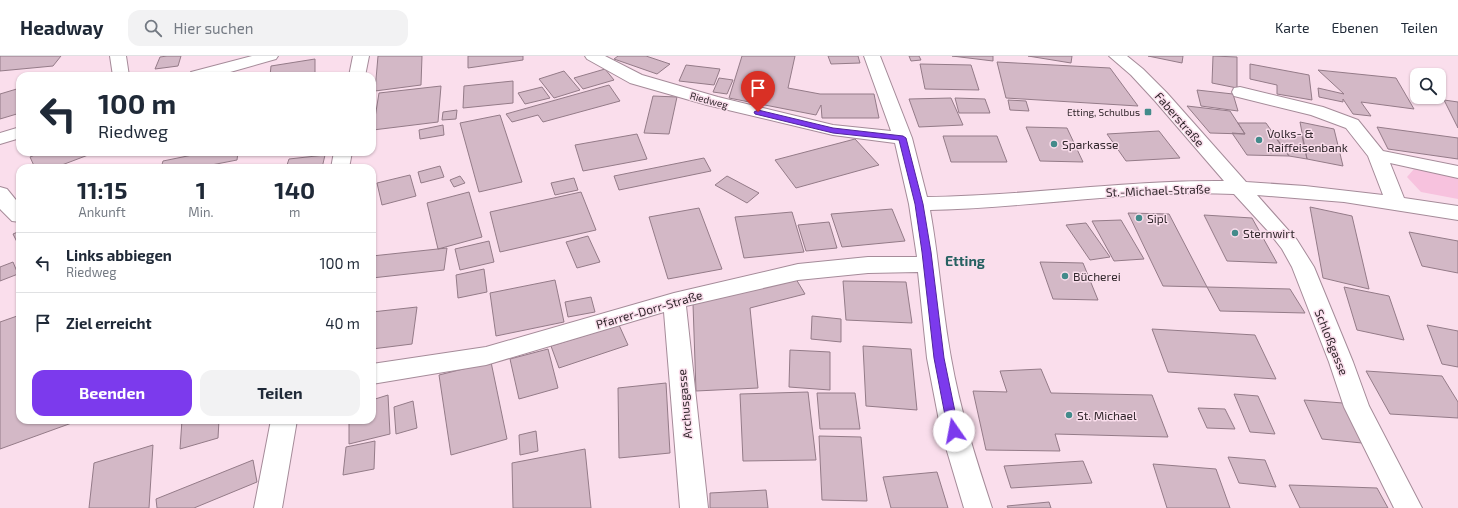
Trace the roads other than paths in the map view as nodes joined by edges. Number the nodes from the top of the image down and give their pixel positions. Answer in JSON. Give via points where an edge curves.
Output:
{"nodes":[{"id":1,"x":118,"y":56,"type":"edge"},
{"id":2,"x":270,"y":56,"type":"edge"},
{"id":3,"x":361,"y":56,"type":"edge"},
{"id":4,"x":593,"y":56,"type":"edge"},
{"id":5,"x":872,"y":56,"type":"edge"},
{"id":6,"x":1117,"y":56,"type":"edge"},
{"id":7,"x":120,"y":72,"type":"edge"},
{"id":8,"x":212,"y":72,"type":"edge"},
{"id":9,"x":358,"y":72,"type":"edge"},
{"id":10,"x":1240,"y":92,"type":"dead end"},
{"id":11,"x":16,"y":133,"type":"edge"},
{"id":12,"x":903,"y":138,"type":"junction"},
{"id":13,"x":0,"y":139,"type":"edge"},
{"id":14,"x":1377,"y":155,"type":"junction"},
{"id":15,"x":1458,"y":172,"type":"edge"},
{"id":16,"x":1239,"y":187,"type":"junction"},
{"id":17,"x":0,"y":193,"type":"edge"},
{"id":18,"x":1396,"y":202,"type":"junction"},
{"id":19,"x":919,"y":204,"type":"junction"},
{"id":20,"x":16,"y":213,"type":"edge"},
{"id":21,"x":1458,"y":213,"type":"edge"},
{"id":22,"x":928,"y":264,"type":"junction"},
{"id":23,"x":674,"y":301,"type":"junction"},
{"id":24,"x":376,"y":373,"type":"edge"},
{"id":25,"x":283,"y":424,"type":"edge"},
{"id":26,"x":268,"y":508,"type":"edge"},
{"id":27,"x":694,"y":508,"type":"edge"},
{"id":28,"x":978,"y":508,"type":"edge"},
{"id":29,"x":1408,"y":508,"type":"edge"}],
"edges":[{"from":1,"to":7,"type":"street"},
{"from":2,"to":8,"type":"street"},
{"from":3,"to":9,"type":"street"},
{"from":4,"to":12,"type":"street","name":"Riedweg","via":[[636,79],[713,101],[833,130]]},
{"from":5,"to":12,"type":"street"},
{"from":6,"to":16,"type":"street","name":"Faberstraße","via":[[1161,97]]},
{"from":10,"to":14,"type":"street","via":[[1317,111],[1352,124]]},
{"from":11,"to":13,"type":"street"},
{"from":12,"to":19,"type":"street"},
{"from":14,"to":15,"type":"street"},
{"from":14,"to":18,"type":"street"},
{"from":16,"to":18,"type":"street","name":"St.-Michael-Straße"},
{"from":16,"to":19,"type":"street","name":"St.-Michael-Straße","via":[[1152,188],[994,202]]},
{"from":16,"to":29,"type":"street","name":"Schloßgasse","via":[[1278,230],[1303,267],[1357,407]]},
{"from":17,"to":20,"type":"street"},
{"from":18,"to":21,"type":"street","name":"St.-Michael-Straße"},
{"from":19,"to":22,"type":"street"},
{"from":22,"to":23,"type":"street","name":"Pfarrer-Dorr-Straße","via":[[868,265],[798,272]]},
{"from":22,"to":28,"type":"street","via":[[939,358],[954,431]]},
{"from":23,"to":24,"type":"street","name":"Pfarrer-Dorr-Straße","via":[[486,356]]},
{"from":23,"to":27,"type":"street","name":"Archusgasse"},
{"from":25,"to":26,"type":"street"}]}
